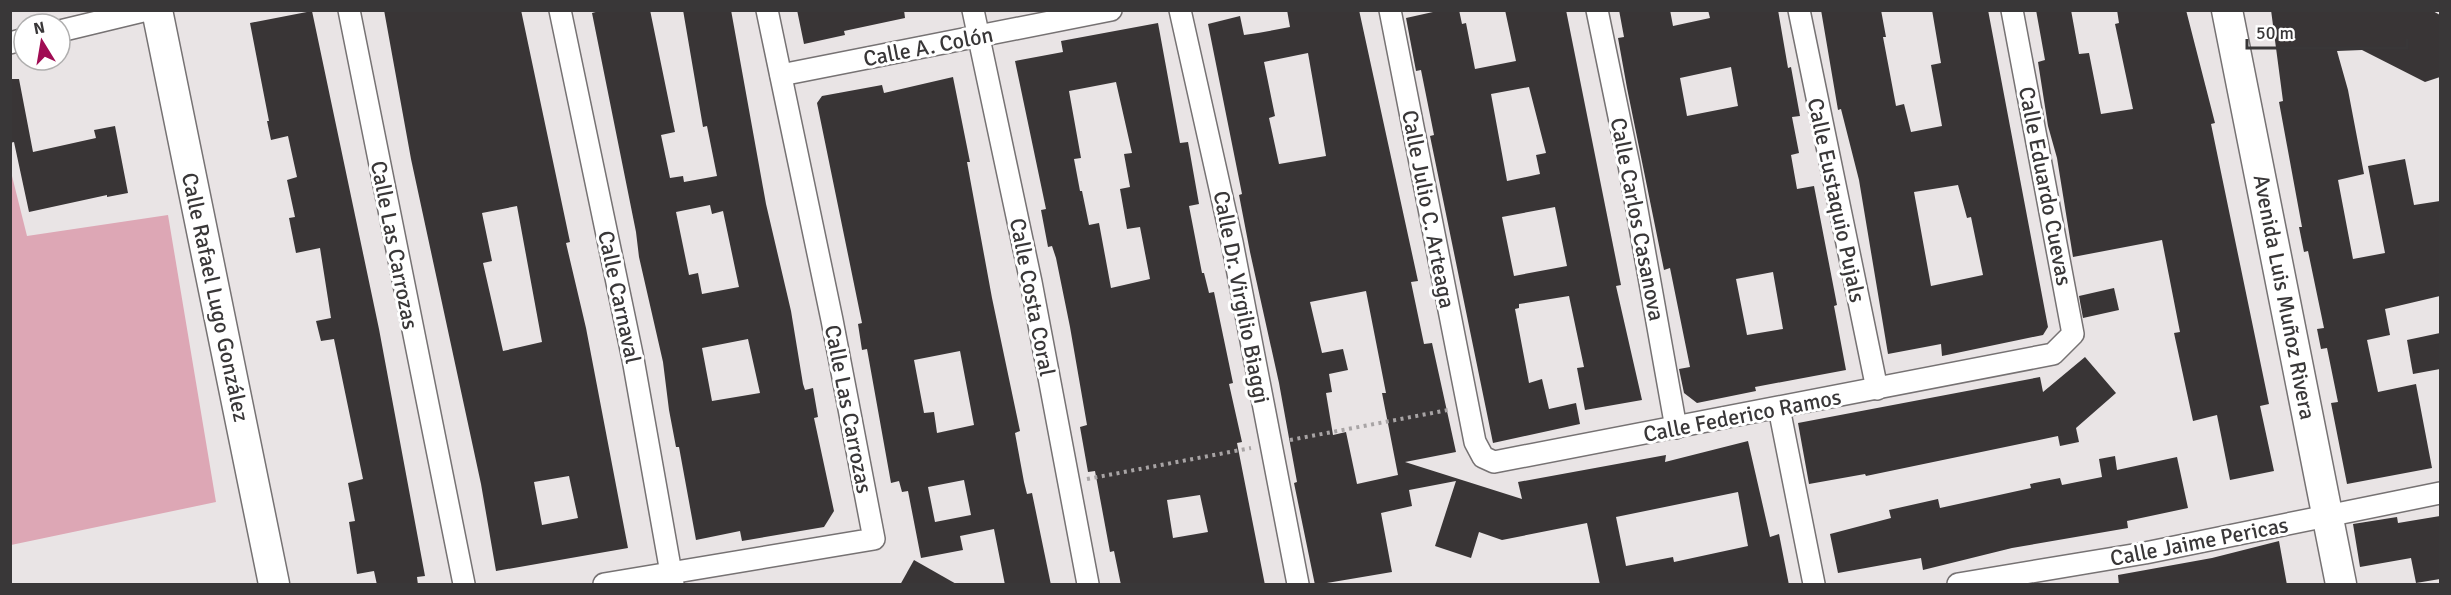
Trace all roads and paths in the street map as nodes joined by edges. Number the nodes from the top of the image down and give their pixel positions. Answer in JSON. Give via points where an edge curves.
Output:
{"nodes":[{"id":1,"x":147,"y":10,"type":"edge"},
{"id":2,"x":157,"y":10,"type":"edge"},
{"id":3,"x":349,"y":10,"type":"edge"},
{"id":4,"x":561,"y":10,"type":"edge"},
{"id":5,"x":767,"y":10,"type":"edge"},
{"id":6,"x":973,"y":10,"type":"edge"},
{"id":7,"x":1111,"y":10,"type":"edge"},
{"id":8,"x":1180,"y":10,"type":"edge"},
{"id":9,"x":1390,"y":10,"type":"edge"},
{"id":10,"x":1597,"y":10,"type":"edge"},
{"id":11,"x":1799,"y":10,"type":"edge"},
{"id":12,"x":2012,"y":10,"type":"edge"},
{"id":13,"x":2227,"y":10,"type":"edge"},
{"id":14,"x":72,"y":28,"type":"edge"},
{"id":15,"x":978,"y":37,"type":"junction"},
{"id":16,"x":781,"y":75,"type":"junction"},
{"id":17,"x":2053,"y":354,"type":"joint"},
{"id":18,"x":1877,"y":389,"type":"junction"},
{"id":19,"x":1468,"y":406,"type":"joint"},
{"id":20,"x":1779,"y":408,"type":"junction"},
{"id":21,"x":1676,"y":428,"type":"junction"},
{"id":22,"x":2440,"y":493,"type":"edge"},
{"id":23,"x":2329,"y":516,"type":"junction"},
{"id":24,"x":672,"y":578,"type":"edge"},
{"id":25,"x":273,"y":585,"type":"edge"},
{"id":26,"x":464,"y":585,"type":"edge"},
{"id":27,"x":604,"y":585,"type":"edge"},
{"id":28,"x":1088,"y":585,"type":"edge"},
{"id":29,"x":1298,"y":585,"type":"edge"},
{"id":30,"x":1814,"y":585,"type":"edge"},
{"id":31,"x":1958,"y":585,"type":"edge"},
{"id":32,"x":2341,"y":585,"type":"edge"}],
"edges":[{"from":1,"to":14,"type":"street"},
{"from":2,"to":25,"type":"street","name":"Calle Rafael Lugo González"},
{"from":3,"to":26,"type":"street","name":"Calle Las Carrozas"},
{"from":4,"to":24,"type":"street","name":"Calle Carnaval","via":[[633,359]]},
{"from":5,"to":16,"type":"street","name":"Calle Las Carrozas"},
{"from":6,"to":15,"type":"street","name":"Calle Costa Coral"},
{"from":7,"to":15,"type":"street","name":"Calle A. Colón"},
{"from":8,"to":29,"type":"street","name":"Calle Dr. Virgilio Biaggi","via":[[1232,242]]},
{"from":9,"to":19,"type":"street","name":"Calle Julio C. Arteaga"},
{"from":10,"to":21,"type":"street","name":"Calle Carlos Casanova"},
{"from":11,"to":18,"type":"street","name":"Calle Eustaquio Pujals"},
{"from":12,"to":17,"type":"street","name":"Calle Eduardo Cuevas","via":[[2073,334]]},
{"from":13,"to":23,"type":"street","name":"Avenida Luis Muñoz Rivera"},
{"from":15,"to":16,"type":"street","name":"Calle A. Colón"},
{"from":15,"to":28,"type":"street","name":"Calle Costa Coral","via":[[1031,282]]},
{"from":16,"to":24,"type":"street","name":"Calle Las Carrozas","via":[[874,538]]},
{"from":17,"to":18,"type":"street","name":"Calle Federico Ramos"},
{"from":18,"to":20,"type":"street","name":"Calle Federico Ramos"},
{"from":19,"to":21,"type":"street","name":"Calle Federico Ramos","via":[[1477,448],[1483,457],[1494,462]]},
{"from":20,"to":21,"type":"street","name":"Calle Federico Ramos"},
{"from":20,"to":30,"type":"street"},
{"from":22,"to":23,"type":"street","name":"Calle Jaime Pericas"},
{"from":23,"to":31,"type":"street","name":"Calle Jaime Pericas"},
{"from":23,"to":32,"type":"street","name":"Avenida Luis Muñoz Rivera"},
{"from":24,"to":27,"type":"street","name":"Calle Las Carrozas"}]}
